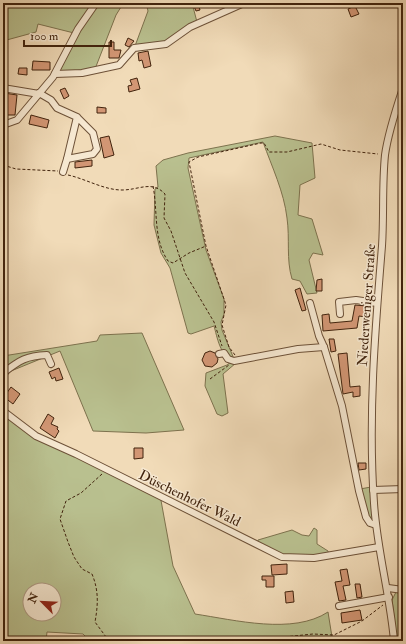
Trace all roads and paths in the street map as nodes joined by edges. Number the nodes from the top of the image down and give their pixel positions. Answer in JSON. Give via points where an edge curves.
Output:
{"nodes":[{"id":1,"x":96,"y":3,"type":"edge"},
{"id":2,"x":244,"y":3,"type":"edge"},
{"id":3,"x":55,"y":74,"type":"junction"},
{"id":4,"x":3,"y":88,"type":"edge"},
{"id":5,"x":403,"y":88,"type":"edge"},
{"id":6,"x":39,"y":94,"type":"junction"},
{"id":7,"x":77,"y":117,"type":"junction"},
{"id":8,"x":3,"y":125,"type":"edge"},
{"id":9,"x":385,"y":154,"type":"junction"},
{"id":10,"x":67,"y":159,"type":"junction"},
{"id":11,"x":3,"y":165,"type":"edge"},
{"id":12,"x":64,"y":172,"type":"junction"},
{"id":13,"x":153,"y":186,"type":"junction"},
{"id":14,"x":206,"y":246,"type":"junction"},
{"id":15,"x":180,"y":260,"type":"junction"},
{"id":16,"x":310,"y":303,"type":"dead end"},
{"id":17,"x":377,"y":303,"type":"junction"},
{"id":18,"x":340,"y":314,"type":"dead end"},
{"id":19,"x":324,"y":347,"type":"junction"},
{"id":20,"x":221,"y":356,"type":"joint"},
{"id":21,"x":231,"y":360,"type":"junction"},
{"id":22,"x":242,"y":360,"type":"junction"},
{"id":23,"x":52,"y":364,"type":"dead end"},
{"id":24,"x":3,"y":373,"type":"edge"},
{"id":25,"x":210,"y":379,"type":"dead end"},
{"id":26,"x":3,"y":411,"type":"edge"},
{"id":27,"x":105,"y":470,"type":"junction"},
{"id":28,"x":403,"y":489,"type":"edge"},
{"id":29,"x":373,"y":490,"type":"junction"},
{"id":30,"x":376,"y":525,"type":"junction"},
{"id":31,"x":379,"y":547,"type":"junction"},
{"id":32,"x":388,"y":588,"type":"junction"},
{"id":33,"x":403,"y":590,"type":"edge"},
{"id":34,"x":390,"y":598,"type":"junction"},
{"id":35,"x":339,"y":606,"type":"dead end"},
{"id":36,"x":109,"y":641,"type":"edge"},
{"id":37,"x":276,"y":641,"type":"edge"},
{"id":38,"x":394,"y":641,"type":"edge"}],
"edges":[{"from":1,"to":3,"type":"street","via":[[78,29]]},
{"from":2,"to":3,"type":"street","via":[[190,27],[166,44],[134,48],[119,65],[82,73]]},
{"from":3,"to":6,"type":"street"},
{"from":4,"to":6,"type":"street"},
{"from":5,"to":9,"type":"street","name":"Niederweniger Straße"},
{"from":6,"to":7,"type":"street","via":[[51,100],[57,108]]},
{"from":6,"to":8,"type":"street","via":[[17,120]]},
{"from":7,"to":10,"type":"street"},
{"from":7,"to":10,"type":"street","via":[[92,133],[97,149],[93,154]]},
{"from":9,"to":14,"type":"path","via":[[340,150],[321,144],[287,152],[269,152],[264,143],[261,143],[192,159],[189,167]]},
{"from":9,"to":17,"type":"street","name":"Niederweniger Straße","via":[[383,230]]},
{"from":10,"to":12,"type":"street"},
{"from":11,"to":12,"type":"path","via":[[16,169]]},
{"from":12,"to":13,"type":"path","via":[[115,189]]},
{"from":13,"to":15,"type":"path","via":[[165,194],[164,218],[172,231]]},
{"from":13,"to":15,"type":"path","via":[[161,250],[171,263]]},
{"from":14,"to":15,"type":"path"},
{"from":14,"to":22,"type":"path","via":[[226,305],[222,325],[226,338],[232,351]]},
{"from":15,"to":20,"type":"path","via":[[191,285],[214,322]]},
{"from":16,"to":19,"type":"street"},
{"from":17,"to":18,"type":"street","via":[[356,300],[339,302]]},
{"from":17,"to":29,"type":"street","name":"Niederweniger Straße"},
{"from":19,"to":22,"type":"street","via":[[298,349]]},
{"from":19,"to":30,"type":"street","via":[[342,406],[366,517],[370,523]]},
{"from":20,"to":21,"type":"street"},
{"from":21,"to":22,"type":"street"},
{"from":21,"to":25,"type":"path"},
{"from":23,"to":24,"type":"street","via":[[47,355],[31,356],[21,359]]},
{"from":26,"to":27,"type":"street","name":"Düschenhofer Wald","via":[[36,436]]},
{"from":27,"to":31,"type":"street","name":"Düschenhofer Wald","via":[[282,557],[314,558]]},
{"from":27,"to":36,"type":"path","via":[[81,493],[66,501],[60,519],[74,557],[82,569],[92,574],[97,587],[95,622]]},
{"from":28,"to":29,"type":"street"},
{"from":29,"to":30,"type":"street","name":"Niederweniger Straße"},
{"from":30,"to":31,"type":"street","name":"Niederweniger Straße"},
{"from":31,"to":32,"type":"street","name":"Niederweniger Straße"},
{"from":32,"to":33,"type":"street"},
{"from":32,"to":34,"type":"street","name":"Niederweniger Straße"},
{"from":34,"to":35,"type":"street"},
{"from":34,"to":37,"type":"path","via":[[362,620],[334,635],[284,637]]},
{"from":34,"to":38,"type":"street","name":"Niederweniger Straße"}]}
